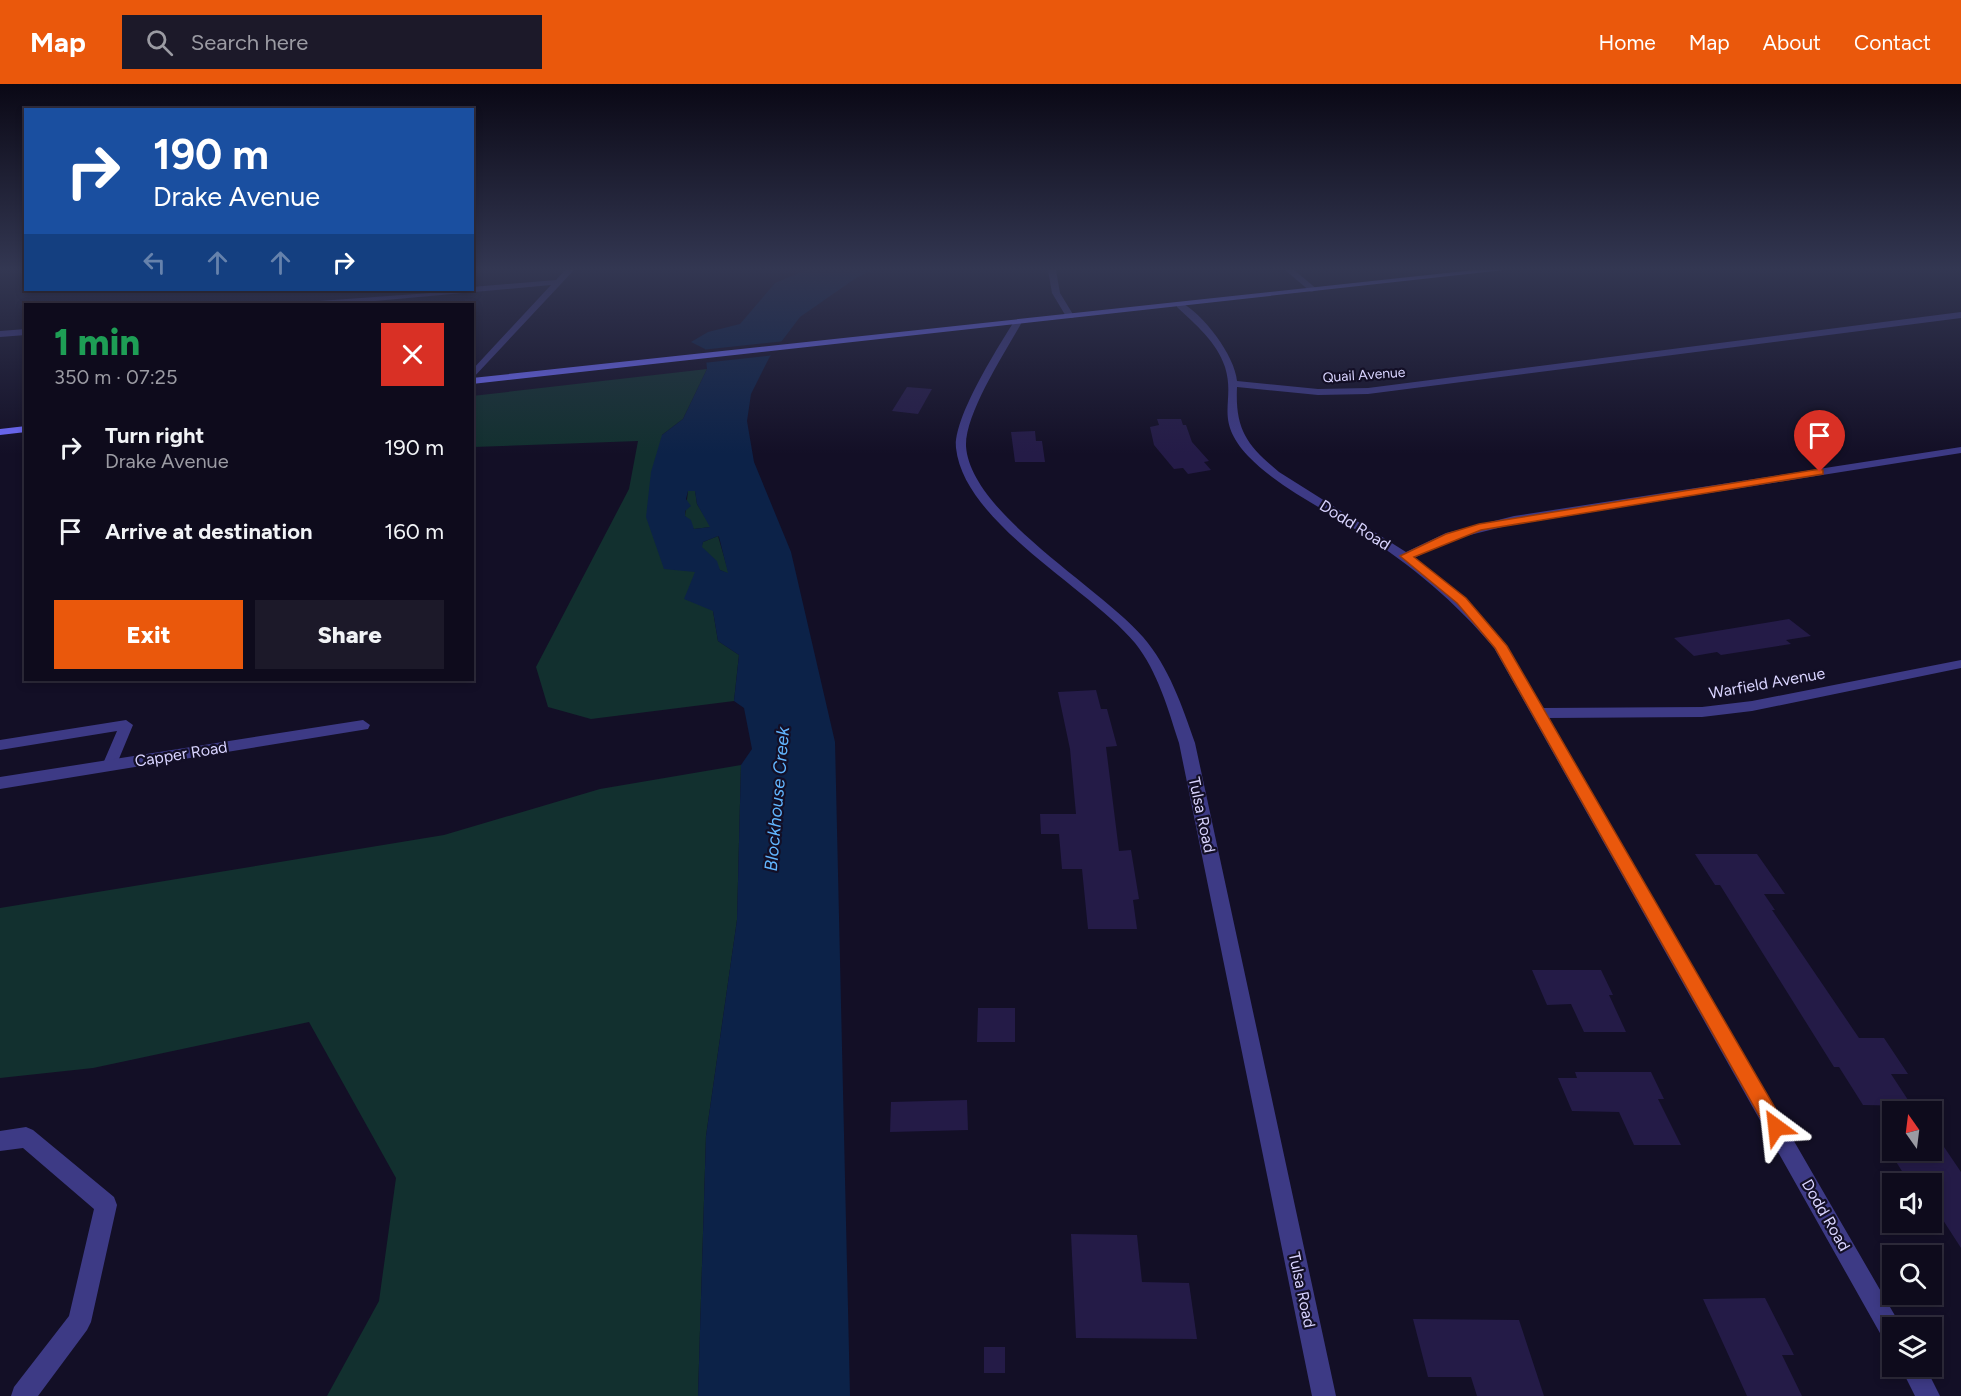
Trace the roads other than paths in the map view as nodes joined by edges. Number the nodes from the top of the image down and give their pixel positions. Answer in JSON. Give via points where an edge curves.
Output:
{"nodes":[{"id":1,"x":513,"y":331,"type":"edge"},
{"id":2,"x":935,"y":331,"type":"edge"},
{"id":3,"x":1013,"y":331,"type":"edge"},
{"id":4,"x":1206,"y":331,"type":"edge"},
{"id":5,"x":1833,"y":331,"type":"edge"},
{"id":6,"x":24,"y":332,"type":"edge"},
{"id":7,"x":0,"y":334,"type":"edge"},
{"id":8,"x":474,"y":374,"type":"edge"},
{"id":9,"x":474,"y":381,"type":"edge"},
{"id":10,"x":1233,"y":384,"type":"junction"},
{"id":11,"x":24,"y":429,"type":"edge"},
{"id":12,"x":0,"y":432,"type":"edge"},
{"id":13,"x":1961,"y":450,"type":"edge"},
{"id":14,"x":1406,"y":556,"type":"junction"},
{"id":15,"x":1961,"y":664,"type":"edge"},
{"id":16,"x":1541,"y":713,"type":"junction"},
{"id":17,"x":363,"y":725,"type":"dead end"},
{"id":18,"x":0,"y":745,"type":"edge"},
{"id":19,"x":109,"y":766,"type":"junction"},
{"id":20,"x":0,"y":783,"type":"edge"},
{"id":21,"x":0,"y":1141,"type":"edge"},
{"id":22,"x":1883,"y":1317,"type":"edge"},
{"id":23,"x":1918,"y":1377,"type":"edge"},
{"id":24,"x":23,"y":1396,"type":"edge"},
{"id":25,"x":1324,"y":1396,"type":"edge"},
{"id":26,"x":1928,"y":1396,"type":"edge"}],
"edges":[{"from":1,"to":8,"type":"street"},
{"from":2,"to":9,"type":"street"},
{"from":3,"to":25,"type":"street","name":"Tulsa Road","via":[[968,416],[960,443],[961,458],[988,503],[1140,641],[1159,670],[1173,703],[1190,755]]},
{"from":4,"to":10,"type":"street","name":"Dodd Road","via":[[1224,354]]},
{"from":5,"to":10,"type":"street","name":"Quail Avenue","via":[[1368,390],[1318,392]]},
{"from":6,"to":7,"type":"street"},
{"from":10,"to":14,"type":"street","name":"Dodd Road","via":[[1234,424],[1241,442],[1256,458],[1275,474]]},
{"from":11,"to":12,"type":"street"},
{"from":13,"to":14,"type":"street","via":[[1514,520],[1450,536]]},
{"from":14,"to":16,"type":"street","name":"Dodd Road","via":[[1482,622]]},
{"from":15,"to":16,"type":"street","name":"Warfield Avenue","via":[[1702,712]]},
{"from":16,"to":22,"type":"street","name":"Dodd Road"},
{"from":17,"to":19,"type":"street","name":"Capper Road"},
{"from":18,"to":19,"type":"lane","via":[[126,725]]},
{"from":19,"to":20,"type":"street","name":"Capper Road"},
{"from":21,"to":24,"type":"street","via":[[26,1137],[106,1205],[79,1322]]},
{"from":23,"to":26,"type":"street"}]}
